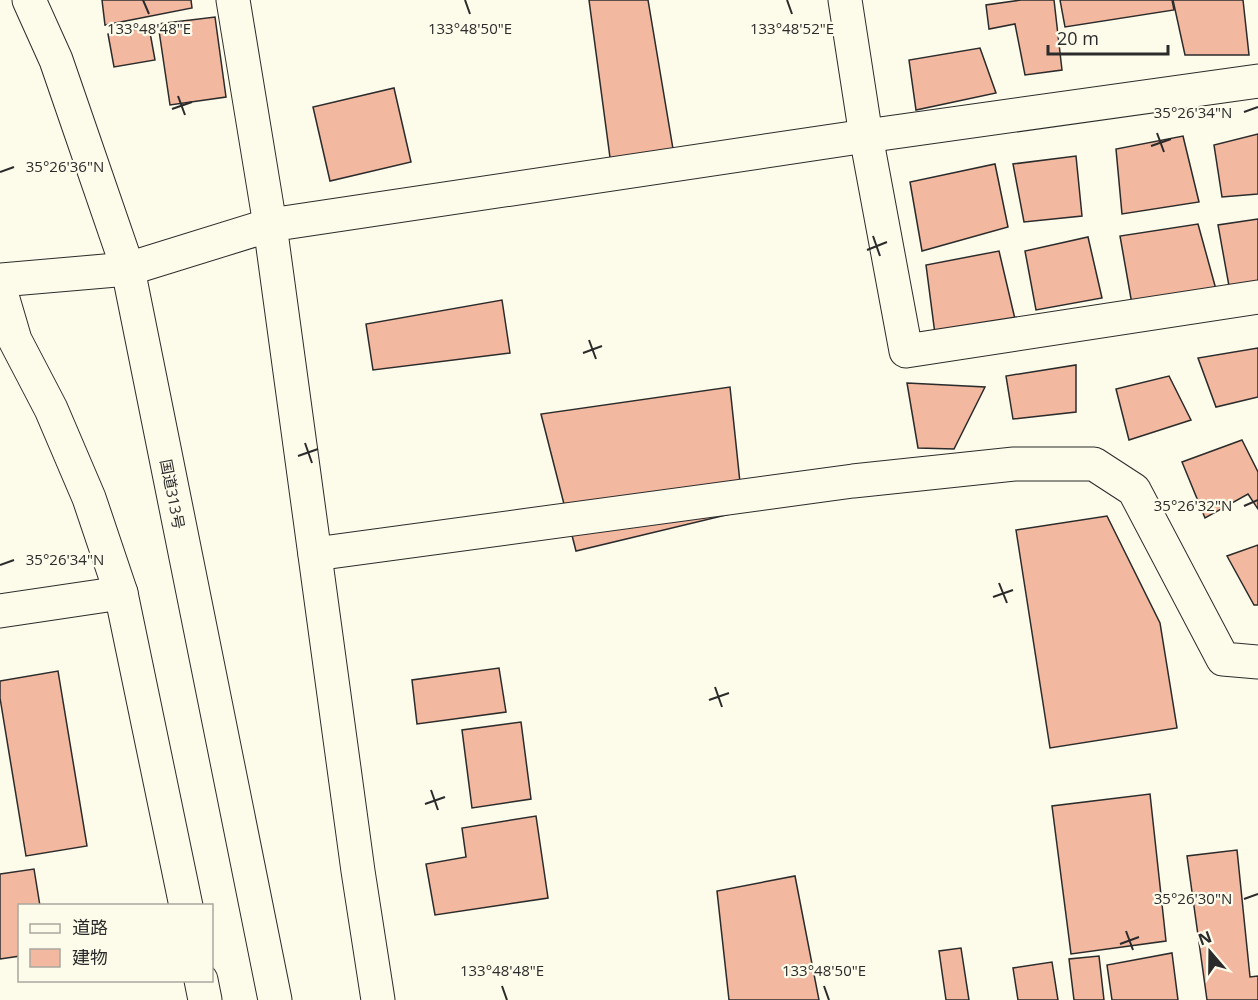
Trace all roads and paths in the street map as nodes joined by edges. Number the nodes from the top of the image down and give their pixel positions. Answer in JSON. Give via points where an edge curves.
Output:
{"nodes":[{"id":1,"x":29,"y":0,"type":"edge"},
{"id":2,"x":233,"y":0,"type":"edge"},
{"id":3,"x":845,"y":0,"type":"edge"},
{"id":4,"x":1258,"y":81,"type":"edge"},
{"id":5,"x":866,"y":136,"type":"junction"},
{"id":6,"x":270,"y":225,"type":"junction"},
{"id":7,"x":128,"y":269,"type":"junction"},
{"id":8,"x":0,"y":280,"type":"edge"},
{"id":9,"x":0,"y":289,"type":"edge"},
{"id":10,"x":1258,"y":297,"type":"edge"},
{"id":11,"x":315,"y":554,"type":"junction"},
{"id":12,"x":122,"y":593,"type":"junction"},
{"id":13,"x":0,"y":611,"type":"edge"},
{"id":14,"x":1258,"y":662,"type":"edge"},
{"id":15,"x":186,"y":904,"type":"edge"},
{"id":16,"x":201,"y":982,"type":"edge"},
{"id":17,"x":205,"y":1000,"type":"edge"},
{"id":18,"x":276,"y":1000,"type":"edge"},
{"id":19,"x":378,"y":1000,"type":"edge"}],
"edges":[{"from":1,"to":7,"type":"main road","name":"国道313号","via":[[56,60]]},
{"from":2,"to":6,"type":"main road"},
{"from":3,"to":5,"type":"main road"},
{"from":4,"to":5,"type":"main road"},
{"from":5,"to":6,"type":"main road"},
{"from":5,"to":10,"type":"main road","via":[[906,351]]},
{"from":6,"to":7,"type":"main road"},
{"from":6,"to":11,"type":"main road"},
{"from":7,"to":8,"type":"main road"},
{"from":7,"to":18,"type":"main road","name":"国道313号"},
{"from":9,"to":12,"type":"main road","via":[[15,340],[51,409],[89,498]]},
{"from":11,"to":14,"type":"main road","via":[[853,481],[1014,464],[1094,464],[1134,490],[1223,658]]},
{"from":11,"to":19,"type":"main road"},
{"from":12,"to":13,"type":"main road"},
{"from":12,"to":15,"type":"main road"},
{"from":16,"to":17,"type":"main road"}]}
